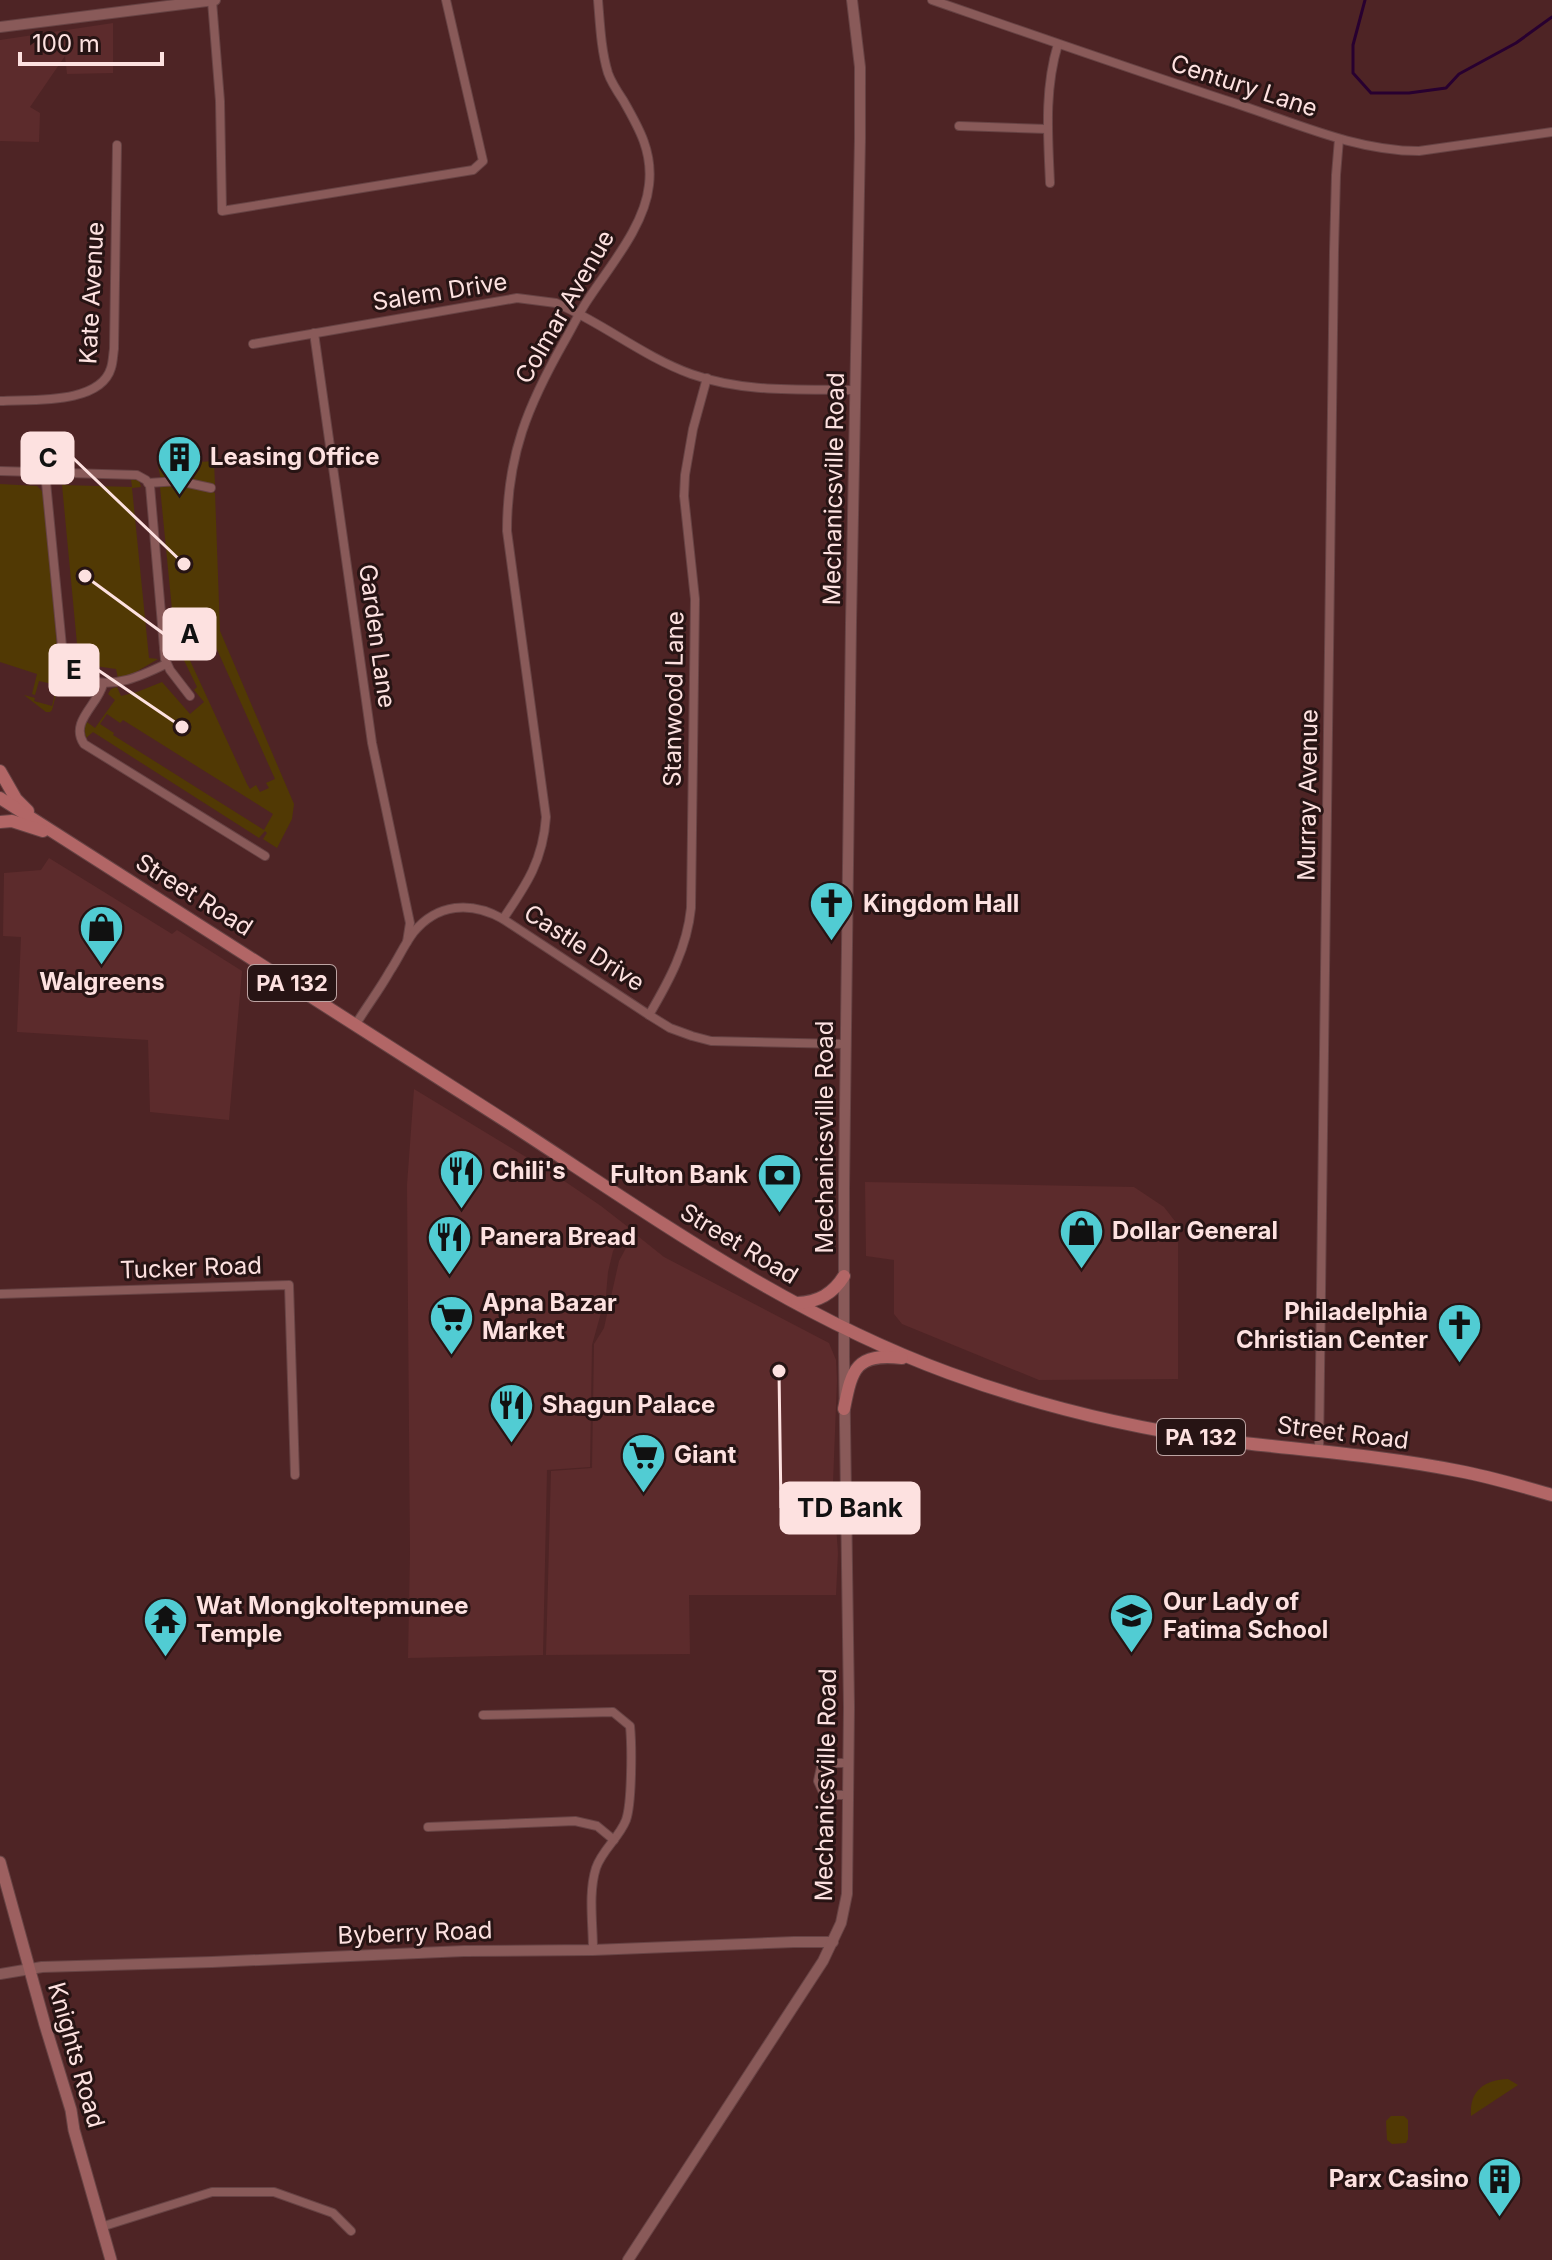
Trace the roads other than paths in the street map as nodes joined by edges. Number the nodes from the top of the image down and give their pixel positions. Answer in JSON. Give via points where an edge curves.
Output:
{"nodes":[{"id":1,"x":214,"y":0,"type":"edge"},
{"id":2,"x":446,"y":0,"type":"edge"},
{"id":3,"x":598,"y":0,"type":"edge"},
{"id":4,"x":852,"y":0,"type":"edge"},
{"id":5,"x":932,"y":0,"type":"edge"},
{"id":6,"x":0,"y":27,"type":"edge"},
{"id":7,"x":1058,"y":44,"type":"junction"},
{"id":8,"x":959,"y":126,"type":"dead end"},
{"id":9,"x":1047,"y":129,"type":"junction"},
{"id":10,"x":1552,"y":132,"type":"edge"},
{"id":11,"x":1339,"y":139,"type":"junction"},
{"id":12,"x":117,"y":145,"type":"dead end"},
{"id":13,"x":1050,"y":183,"type":"dead end"},
{"id":14,"x":579,"y":314,"type":"junction"},
{"id":15,"x":314,"y":333,"type":"junction"},
{"id":16,"x":253,"y":344,"type":"dead end"},
{"id":17,"x":707,"y":378,"type":"junction"},
{"id":18,"x":855,"y":390,"type":"junction"},
{"id":19,"x":0,"y":401,"type":"edge"},
{"id":20,"x":0,"y":471,"type":"edge"},
{"id":21,"x":45,"y":472,"type":"junction"},
{"id":22,"x":148,"y":483,"type":"junction"},
{"id":23,"x":211,"y":488,"type":"dead end"},
{"id":24,"x":211,"y":635,"type":"dead end"},
{"id":25,"x":164,"y":648,"type":"junction"},
{"id":26,"x":166,"y":664,"type":"junction"},
{"id":27,"x":103,"y":684,"type":"junction"},
{"id":28,"x":190,"y":696,"type":"dead end"},
{"id":29,"x":0,"y":771,"type":"edge"},
{"id":30,"x":0,"y":798,"type":"edge"},
{"id":31,"x":0,"y":822,"type":"edge"},
{"id":32,"x":44,"y":827,"type":"junction"},
{"id":33,"x":58,"y":835,"type":"junction"},
{"id":34,"x":265,"y":856,"type":"dead end"},
{"id":35,"x":503,"y":919,"type":"junction"},
{"id":36,"x":407,"y":942,"type":"junction"},
{"id":37,"x":649,"y":1015,"type":"junction"},
{"id":38,"x":356,"y":1024,"type":"junction"},
{"id":39,"x":845,"y":1044,"type":"junction"},
{"id":40,"x":844,"y":1276,"type":"junction"},
{"id":41,"x":0,"y":1294,"type":"edge"},
{"id":42,"x":792,"y":1302,"type":"junction"},
{"id":43,"x":844,"y":1328,"type":"junction"},
{"id":44,"x":912,"y":1359,"type":"junction"},
{"id":45,"x":844,"y":1409,"type":"junction"},
{"id":46,"x":1319,"y":1452,"type":"junction"},
{"id":47,"x":295,"y":1475,"type":"dead end"},
{"id":48,"x":1552,"y":1495,"type":"edge"},
{"id":49,"x":483,"y":1715,"type":"dead end"},
{"id":50,"x":849,"y":1763,"type":"junction"},
{"id":51,"x":848,"y":1795,"type":"junction"},
{"id":52,"x":428,"y":1827,"type":"dead end"},
{"id":53,"x":614,"y":1840,"type":"junction"},
{"id":54,"x":0,"y":1862,"type":"edge"},
{"id":55,"x":833,"y":1942,"type":"junction"},
{"id":56,"x":593,"y":1950,"type":"junction"},
{"id":57,"x":29,"y":1968,"type":"junction"},
{"id":58,"x":0,"y":1974,"type":"edge"},
{"id":59,"x":101,"y":2227,"type":"junction"},
{"id":60,"x":351,"y":2231,"type":"dead end"},
{"id":61,"x":111,"y":2260,"type":"edge"},
{"id":62,"x":628,"y":2260,"type":"edge"}],
"edges":[{"from":1,"to":2,"type":"street","via":[[222,211],[473,170],[483,161]]},
{"from":1,"to":6,"type":"street"},
{"from":3,"to":14,"type":"street","name":"Colmar Avenue","via":[[608,73],[644,138],[650,171],[647,197],[631,234]]},
{"from":4,"to":18,"type":"street","name":"Mechanicsville Road","via":[[860,80]]},
{"from":5,"to":7,"type":"street","name":"Century Lane"},
{"from":7,"to":9,"type":"street"},
{"from":7,"to":11,"type":"street","name":"Century Lane"},
{"from":8,"to":9,"type":"street"},
{"from":9,"to":13,"type":"street"},
{"from":10,"to":11,"type":"street","name":"Century Lane","via":[[1419,151]]},
{"from":11,"to":46,"type":"street","name":"Murray Avenue"},
{"from":12,"to":19,"type":"street","name":"Kate Avenue","via":[[111,370],[89,393]]},
{"from":14,"to":15,"type":"street","name":"Salem Drive","via":[[556,303],[517,298]]},
{"from":14,"to":17,"type":"street","name":"Salem Drive","via":[[667,363]]},
{"from":14,"to":35,"type":"street","name":"Colmar Avenue","via":[[531,405],[510,474],[507,531],[546,817],[533,873]]},
{"from":15,"to":16,"type":"street","name":"Salem Drive"},
{"from":15,"to":36,"type":"street","name":"Garden Lane","via":[[372,743],[410,923]]},
{"from":17,"to":18,"type":"street","name":"Salem Drive","via":[[761,389]]},
{"from":17,"to":37,"type":"street","name":"Stanwood Lane","via":[[685,486],[695,599],[691,908],[678,963]]},
{"from":18,"to":39,"type":"street","name":"Mechanicsville Road"},
{"from":20,"to":21,"type":"street"},
{"from":21,"to":22,"type":"street","via":[[137,475]]},
{"from":21,"to":27,"type":"street","via":[[64,667],[72,676]]},
{"from":22,"to":23,"type":"street","via":[[179,481]]},
{"from":22,"to":25,"type":"street"},
{"from":24,"to":25,"type":"street"},
{"from":25,"to":26,"type":"street"},
{"from":26,"to":27,"type":"street","via":[[135,679]]},
{"from":26,"to":28,"type":"street"},
{"from":27,"to":34,"type":"street","via":[[79,725],[84,744]]},
{"from":29,"to":32,"type":"main road","via":[[16,799]]},
{"from":30,"to":32,"type":"main road","name":"Street Road","number":"PA 132"},
{"from":31,"to":33,"type":"main road"},
{"from":32,"to":33,"type":"main road","name":"Street Road","number":"PA 132"},
{"from":33,"to":38,"type":"main road","name":"Street Road","number":"PA 132"},
{"from":35,"to":36,"type":"street","name":"Castle Drive","via":[[483,908],[451,908],[423,922]]},
{"from":35,"to":37,"type":"street","name":"Castle Drive"},
{"from":36,"to":38,"type":"street","name":"Castle Drive"},
{"from":37,"to":39,"type":"street","name":"Castle Drive","via":[[711,1041]]},
{"from":38,"to":42,"type":"main road","name":"Street Road","number":"PA 132","via":[[709,1255]]},
{"from":39,"to":40,"type":"street","name":"Mechanicsville Road"},
{"from":40,"to":42,"type":"main road","via":[[825,1297]]},
{"from":40,"to":43,"type":"street","name":"Mechanicsville Road"},
{"from":41,"to":47,"type":"street","name":"Tucker Road","via":[[289,1285]]},
{"from":42,"to":43,"type":"main road","name":"Street Road","number":"PA 132"},
{"from":43,"to":44,"type":"main road","name":"Street Road","number":"PA 132"},
{"from":43,"to":45,"type":"street","name":"Mechanicsville Road"},
{"from":44,"to":45,"type":"main road","via":[[863,1362],[853,1373]]},
{"from":44,"to":46,"type":"main road","name":"Street Road","number":"PA 132","via":[[1116,1422]]},
{"from":45,"to":50,"type":"street","name":"Mechanicsville Road"},
{"from":46,"to":48,"type":"main road","name":"Street Road","number":"PA 132","via":[[1460,1471]]},
{"from":49,"to":53,"type":"street","via":[[613,1712],[626,1721],[631,1737],[628,1808]]},
{"from":50,"to":51,"type":"street","name":"Mechanicsville Road"},
{"from":50,"to":51,"type":"street","via":[[821,1767],[818,1781],[829,1795]]},
{"from":51,"to":55,"type":"street","name":"Mechanicsville Road","via":[[847,1894]]},
{"from":52,"to":53,"type":"street","via":[[575,1821],[597,1826]]},
{"from":53,"to":56,"type":"street","via":[[595,1870]]},
{"from":54,"to":57,"type":"main road","name":"Knights Road"},
{"from":55,"to":56,"type":"street","name":"Byberry Road"},
{"from":55,"to":62,"type":"street","name":"Mechanicsville Road"},
{"from":56,"to":57,"type":"street","name":"Byberry Road"},
{"from":57,"to":58,"type":"street","name":"Byberry Road"},
{"from":57,"to":59,"type":"main road","name":"Knights Road"},
{"from":59,"to":60,"type":"street","via":[[212,2192],[274,2192],[333,2213]]},
{"from":59,"to":61,"type":"main road","name":"Knights Road"}]}
